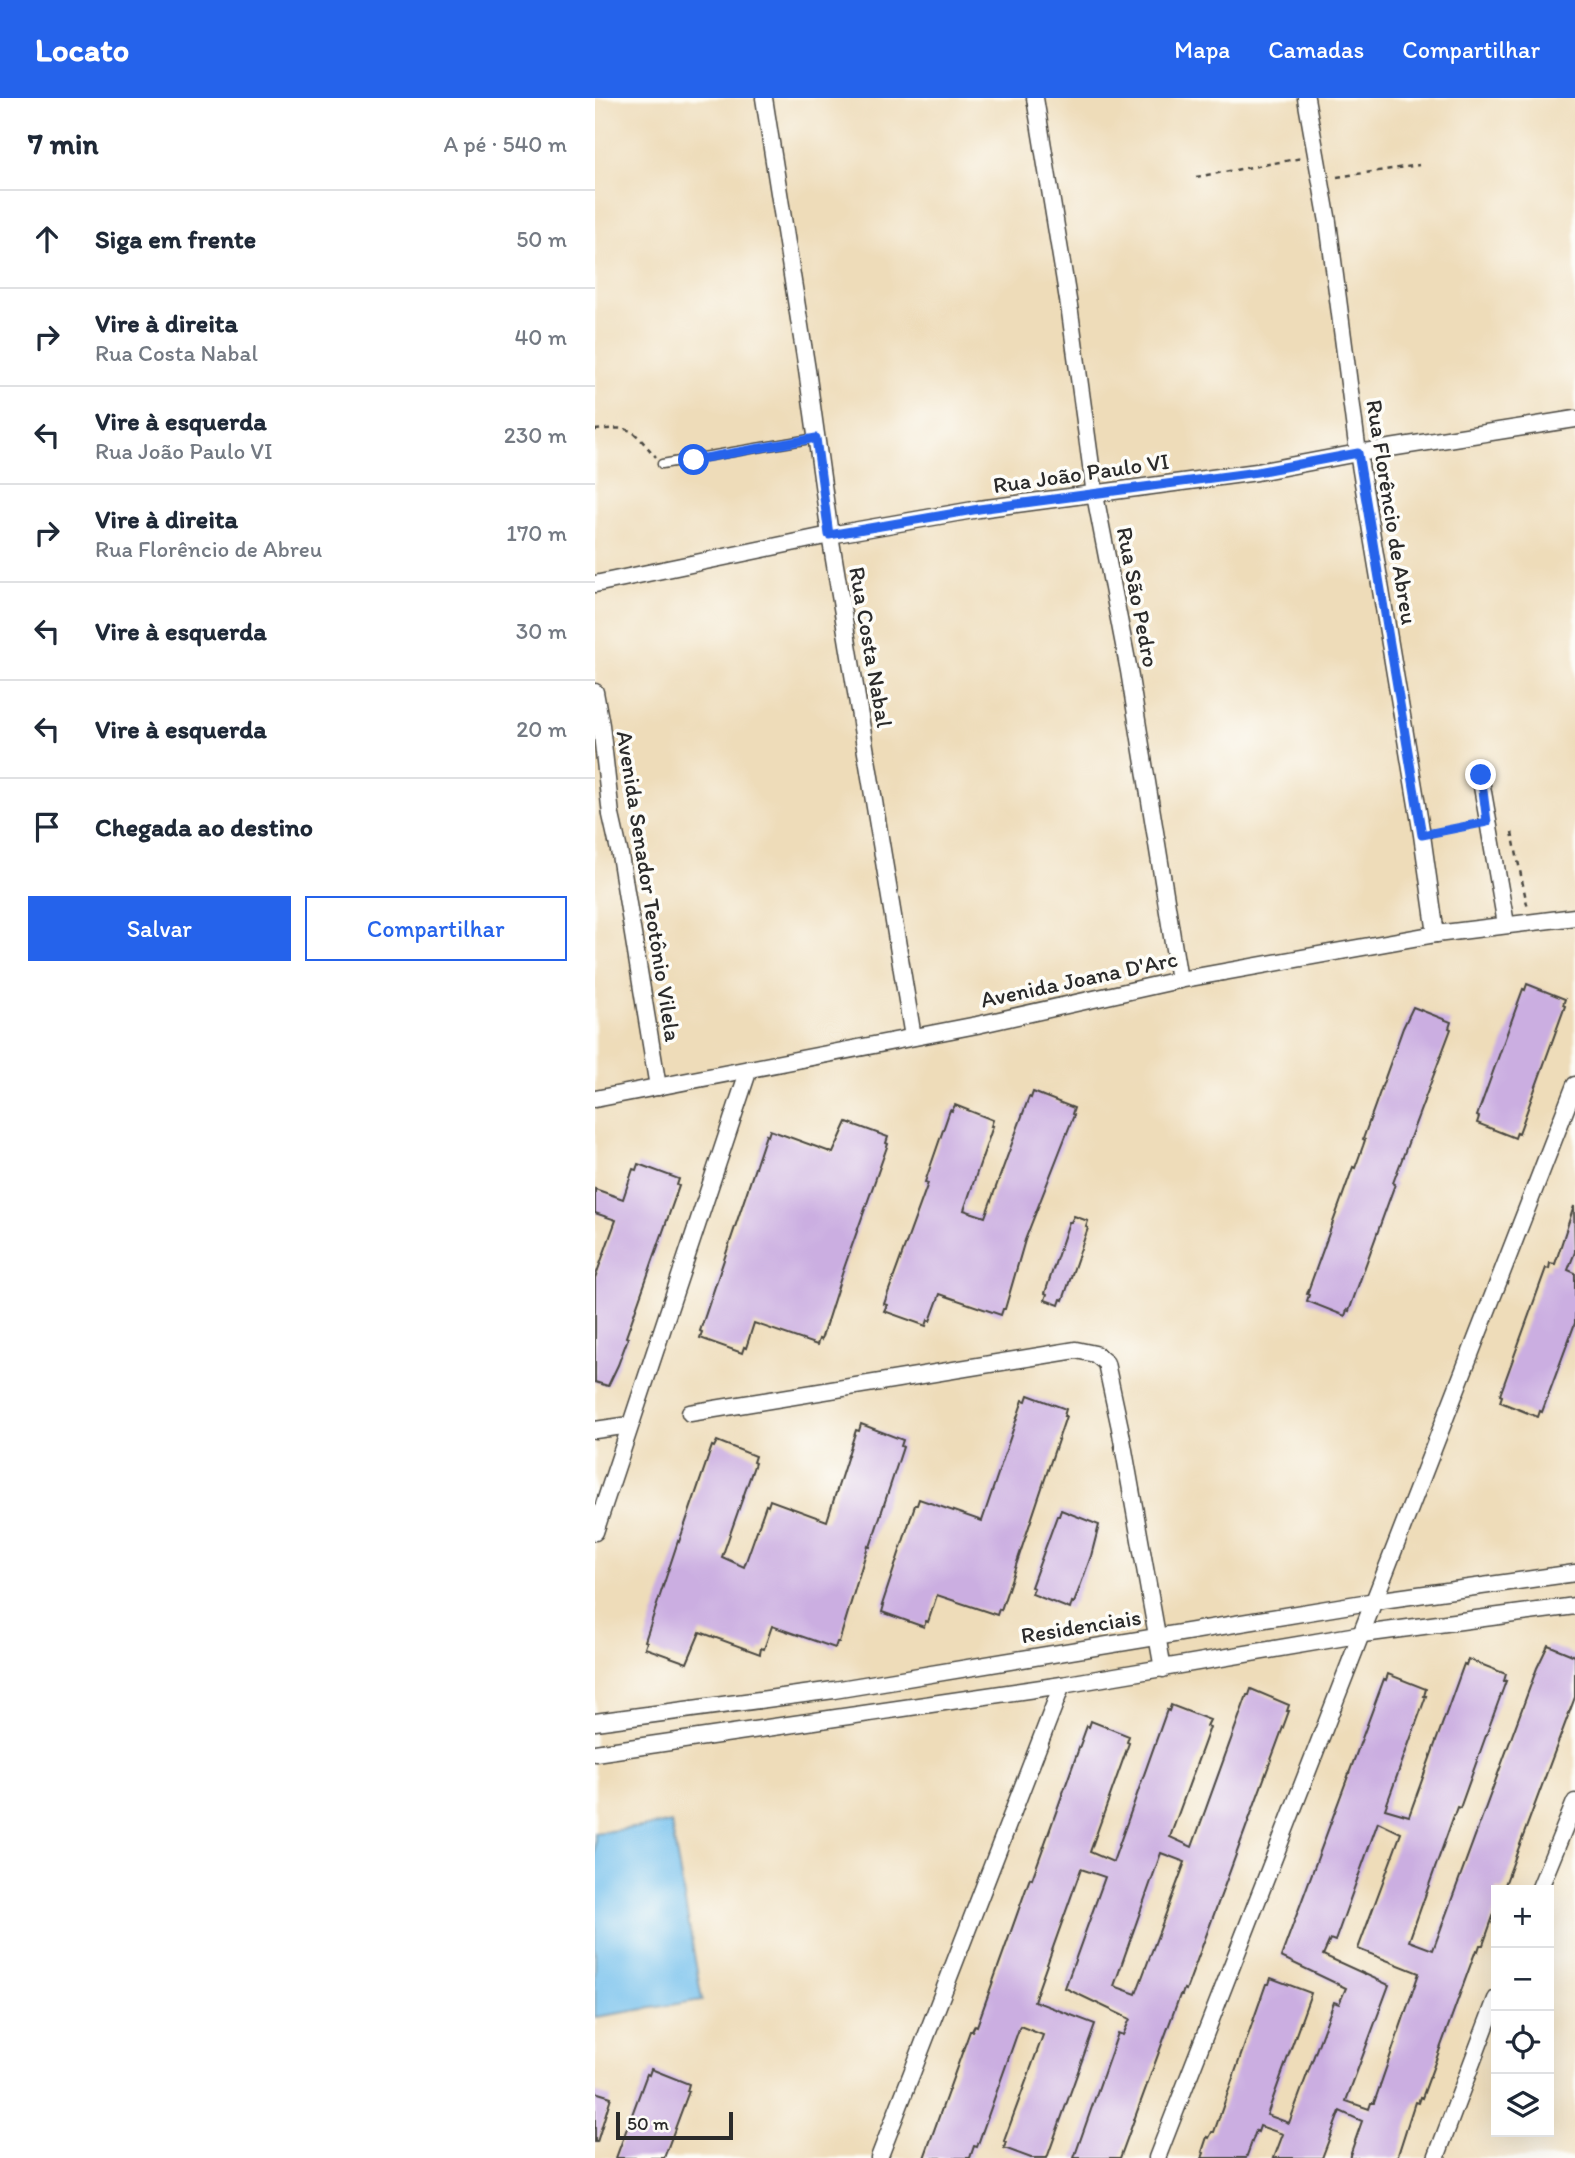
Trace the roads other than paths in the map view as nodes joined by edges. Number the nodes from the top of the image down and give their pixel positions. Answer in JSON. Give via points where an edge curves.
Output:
{"nodes":[{"id":1,"x":764,"y":98,"type":"edge"},
{"id":2,"x":1035,"y":98,"type":"edge"},
{"id":3,"x":1305,"y":98,"type":"edge"},
{"id":4,"x":1575,"y":419,"type":"edge"},
{"id":5,"x":816,"y":438,"type":"junction"},
{"id":6,"x":1358,"y":453,"type":"junction"},
{"id":7,"x":662,"y":464,"type":"road end"},
{"id":8,"x":1095,"y":495,"type":"junction"},
{"id":9,"x":829,"y":535,"type":"junction"},
{"id":10,"x":595,"y":584,"type":"edge"},
{"id":11,"x":595,"y":692,"type":"edge"},
{"id":12,"x":598,"y":726,"type":"edge"},
{"id":13,"x":1481,"y":775,"type":"dead end"},
{"id":14,"x":603,"y":817,"type":"edge"},
{"id":15,"x":1575,"y":917,"type":"edge"},
{"id":16,"x":1506,"y":924,"type":"junction"},
{"id":17,"x":1436,"y":934,"type":"junction"},
{"id":18,"x":1178,"y":980,"type":"junction"},
{"id":19,"x":913,"y":1037,"type":"junction"},
{"id":20,"x":749,"y":1069,"type":"junction"},
{"id":21,"x":1575,"y":1085,"type":"edge"},
{"id":22,"x":658,"y":1087,"type":"junction"},
{"id":23,"x":595,"y":1099,"type":"edge"},
{"id":24,"x":690,"y":1413,"type":"dead end"},
{"id":25,"x":630,"y":1425,"type":"junction"},
{"id":26,"x":595,"y":1430,"type":"edge"},
{"id":27,"x":595,"y":1532,"type":"edge"},
{"id":28,"x":1575,"y":1573,"type":"edge"},
{"id":29,"x":1375,"y":1601,"type":"junction"},
{"id":30,"x":1575,"y":1606,"type":"edge"},
{"id":31,"x":1363,"y":1634,"type":"junction"},
{"id":32,"x":1158,"y":1637,"type":"junction"},
{"id":33,"x":1163,"y":1669,"type":"junction"},
{"id":34,"x":1062,"y":1685,"type":"junction"},
{"id":35,"x":834,"y":1690,"type":"junction"},
{"id":36,"x":838,"y":1718,"type":"junction"},
{"id":37,"x":595,"y":1722,"type":"edge"},
{"id":38,"x":595,"y":1753,"type":"edge"},
{"id":39,"x":1575,"y":1802,"type":"edge"},
{"id":40,"x":1541,"y":1885,"type":"edge"},
{"id":41,"x":1491,"y":2011,"type":"edge"},
{"id":42,"x":879,"y":2158,"type":"edge"},
{"id":43,"x":1157,"y":2158,"type":"edge"},
{"id":44,"x":1436,"y":2158,"type":"edge"}],
"edges":[{"from":1,"to":5,"type":"street","name":"Rua Costa Nabal"},
{"from":2,"to":8,"type":"street","name":"Rua São Pedro"},
{"from":3,"to":6,"type":"street","name":"Rua Florêncio de Abreu","via":[[1328,222]]},
{"from":4,"to":6,"type":"street","name":"Rua João Paulo VI"},
{"from":5,"to":7,"type":"lane"},
{"from":5,"to":9,"type":"street","name":"Rua Costa Nabal"},
{"from":6,"to":8,"type":"street","name":"Rua João Paulo VI"},
{"from":6,"to":17,"type":"street","name":"Rua Florêncio de Abreu"},
{"from":8,"to":9,"type":"street","name":"Rua João Paulo VI"},
{"from":8,"to":18,"type":"street","name":"Rua São Pedro","via":[[1129,671]]},
{"from":9,"to":10,"type":"street","name":"Rua João Paulo VI"},
{"from":9,"to":19,"type":"street","name":"Rua Costa Nabal"},
{"from":11,"to":12,"type":"street","name":"Avenida Senador Teotônio Vilela"},
{"from":12,"to":14,"type":"street","name":"Avenida Senador Teotônio Vilela"},
{"from":13,"to":16,"type":"street"},
{"from":14,"to":22,"type":"street","name":"Avenida Senador Teotônio Vilela"},
{"from":15,"to":16,"type":"street","name":"Avenida Joana D'Arc"},
{"from":16,"to":17,"type":"street","name":"Avenida Joana D'Arc"},
{"from":17,"to":18,"type":"street","name":"Avenida Joana D'Arc"},
{"from":18,"to":19,"type":"street","name":"Avenida Joana D'Arc"},
{"from":19,"to":20,"type":"street","name":"Avenida Joana D'Arc"},
{"from":20,"to":22,"type":"street","name":"Avenida Joana D'Arc"},
{"from":20,"to":25,"type":"street"},
{"from":21,"to":29,"type":"street"},
{"from":22,"to":23,"type":"street","name":"Avenida Joana D'Arc"},
{"from":24,"to":32,"type":"street","via":[[1076,1350],[1095,1354],[1106,1363],[1121,1428]]},
{"from":25,"to":26,"type":"street"},
{"from":25,"to":27,"type":"street"},
{"from":28,"to":29,"type":"street","name":"Residenciais"},
{"from":29,"to":31,"type":"street"},
{"from":29,"to":32,"type":"street","name":"Residenciais"},
{"from":30,"to":31,"type":"street"},
{"from":31,"to":33,"type":"street"},
{"from":31,"to":43,"type":"street"},
{"from":32,"to":33,"type":"street"},
{"from":32,"to":35,"type":"street","name":"Residenciais"},
{"from":33,"to":34,"type":"street"},
{"from":34,"to":36,"type":"street"},
{"from":34,"to":42,"type":"street"},
{"from":35,"to":36,"type":"street"},
{"from":35,"to":37,"type":"street","name":"Residenciais"},
{"from":36,"to":38,"type":"street"},
{"from":39,"to":40,"type":"street"},
{"from":41,"to":44,"type":"street"}]}
